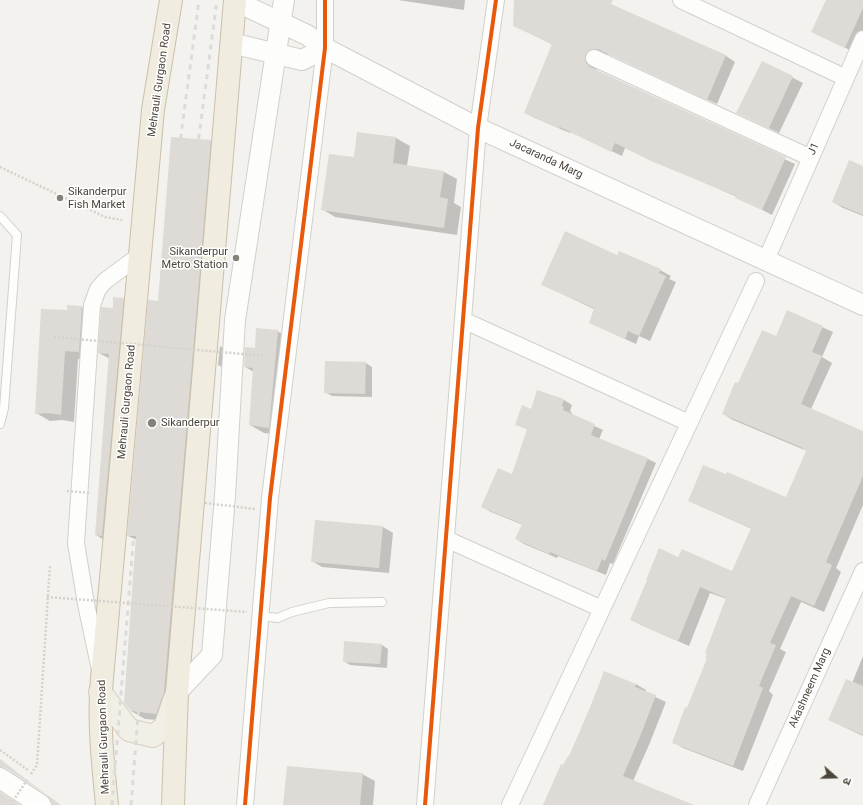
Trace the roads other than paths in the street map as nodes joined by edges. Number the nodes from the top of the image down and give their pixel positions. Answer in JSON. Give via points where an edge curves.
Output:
{"nodes":[{"id":1,"x":172,"y":0,"type":"edge"},
{"id":2,"x":235,"y":0,"type":"edge"},
{"id":3,"x":284,"y":0,"type":"edge"},
{"id":4,"x":325,"y":0,"type":"edge"},
{"id":5,"x":496,"y":0,"type":"edge"},
{"id":6,"x":681,"y":0,"type":"edge"},
{"id":7,"x":281,"y":23,"type":"junction"},
{"id":8,"x":863,"y":39,"type":"edge"},
{"id":9,"x":231,"y":43,"type":"junction"},
{"id":10,"x":325,"y":48,"type":"junction"},
{"id":11,"x":276,"y":53,"type":"junction"},
{"id":12,"x":594,"y":58,"type":"dead end"},
{"id":13,"x":846,"y":78,"type":"junction"},
{"id":14,"x":478,"y":128,"type":"junction"},
{"id":15,"x":811,"y":158,"type":"junction"},
{"id":16,"x":0,"y":216,"type":"edge"},
{"id":17,"x":140,"y":255,"type":"junction"},
{"id":18,"x":761,"y":270,"type":"junction"},
{"id":19,"x":863,"y":305,"type":"edge"},
{"id":20,"x":463,"y":320,"type":"junction"},
{"id":21,"x":689,"y":423,"type":"junction"},
{"id":22,"x":0,"y":424,"type":"edge"},
{"id":23,"x":446,"y":539,"type":"junction"},
{"id":24,"x":863,"y":571,"type":"edge"},
{"id":25,"x":382,"y":602,"type":"dead end"},
{"id":26,"x":602,"y":609,"type":"junction"},
{"id":27,"x":254,"y":614,"type":"junction"},
{"id":28,"x":101,"y":685,"type":"junction"},
{"id":29,"x":177,"y":692,"type":"junction"},
{"id":30,"x":0,"y":778,"type":"edge"},
{"id":31,"x":41,"y":805,"type":"edge"},
{"id":32,"x":107,"y":805,"type":"edge"},
{"id":33,"x":173,"y":805,"type":"edge"},
{"id":34,"x":245,"y":805,"type":"edge"},
{"id":35,"x":425,"y":805,"type":"edge"},
{"id":36,"x":510,"y":805,"type":"edge"},
{"id":37,"x":757,"y":805,"type":"edge"}],
"edges":[{"from":1,"to":17,"type":"highway","name":"Mehrauli Gurgaon Road","via":[[153,110]]},
{"from":2,"to":7,"type":"street","name":"Jacaranda Marg"},
{"from":2,"to":9,"type":"highway"},
{"from":3,"to":7,"type":"street"},
{"from":4,"to":10,"type":"street"},
{"from":5,"to":14,"type":"street"},
{"from":6,"to":13,"type":"street"},
{"from":7,"to":10,"type":"street","name":"Jacaranda Marg","via":[[307,35]]},
{"from":7,"to":11,"type":"street"},
{"from":8,"to":13,"type":"street","name":"J1"},
{"from":9,"to":11,"type":"street"},
{"from":9,"to":29,"type":"highway"},
{"from":10,"to":11,"type":"street","via":[[302,60]]},
{"from":10,"to":14,"type":"street","name":"Jacaranda Marg"},
{"from":10,"to":27,"type":"street"},
{"from":11,"to":29,"type":"street","via":[[235,320],[225,496],[212,655]]},
{"from":12,"to":15,"type":"street"},
{"from":13,"to":15,"type":"street","name":"J1"},
{"from":14,"to":18,"type":"street","name":"Jacaranda Marg"},
{"from":14,"to":20,"type":"street"},
{"from":15,"to":18,"type":"street","name":"J1"},
{"from":16,"to":22,"type":"lane","via":[[16,234],[4,408]]},
{"from":17,"to":28,"type":"highway","name":"Mehrauli Gurgaon Road"},
{"from":17,"to":28,"type":"street","via":[[105,281],[92,305],[76,543]]},
{"from":18,"to":19,"type":"street","name":"Jacaranda Marg"},
{"from":18,"to":21,"type":"street","name":"J1"},
{"from":20,"to":21,"type":"street"},
{"from":20,"to":23,"type":"street"},
{"from":21,"to":26,"type":"street","name":"J1"},
{"from":23,"to":26,"type":"street"},
{"from":23,"to":35,"type":"street"},
{"from":24,"to":37,"type":"street","name":"Akashneem Marg"},
{"from":25,"to":27,"type":"lane","via":[[329,604],[292,612],[278,618]]},
{"from":26,"to":36,"type":"street","name":"J1"},
{"from":27,"to":34,"type":"street"},
{"from":28,"to":29,"type":"main road","via":[[129,730],[153,736],[166,726]]},
{"from":28,"to":32,"type":"highway","name":"Mehrauli Gurgaon Road","via":[[103,770]]},
{"from":29,"to":33,"type":"highway"},
{"from":30,"to":31,"type":"street"}]}
